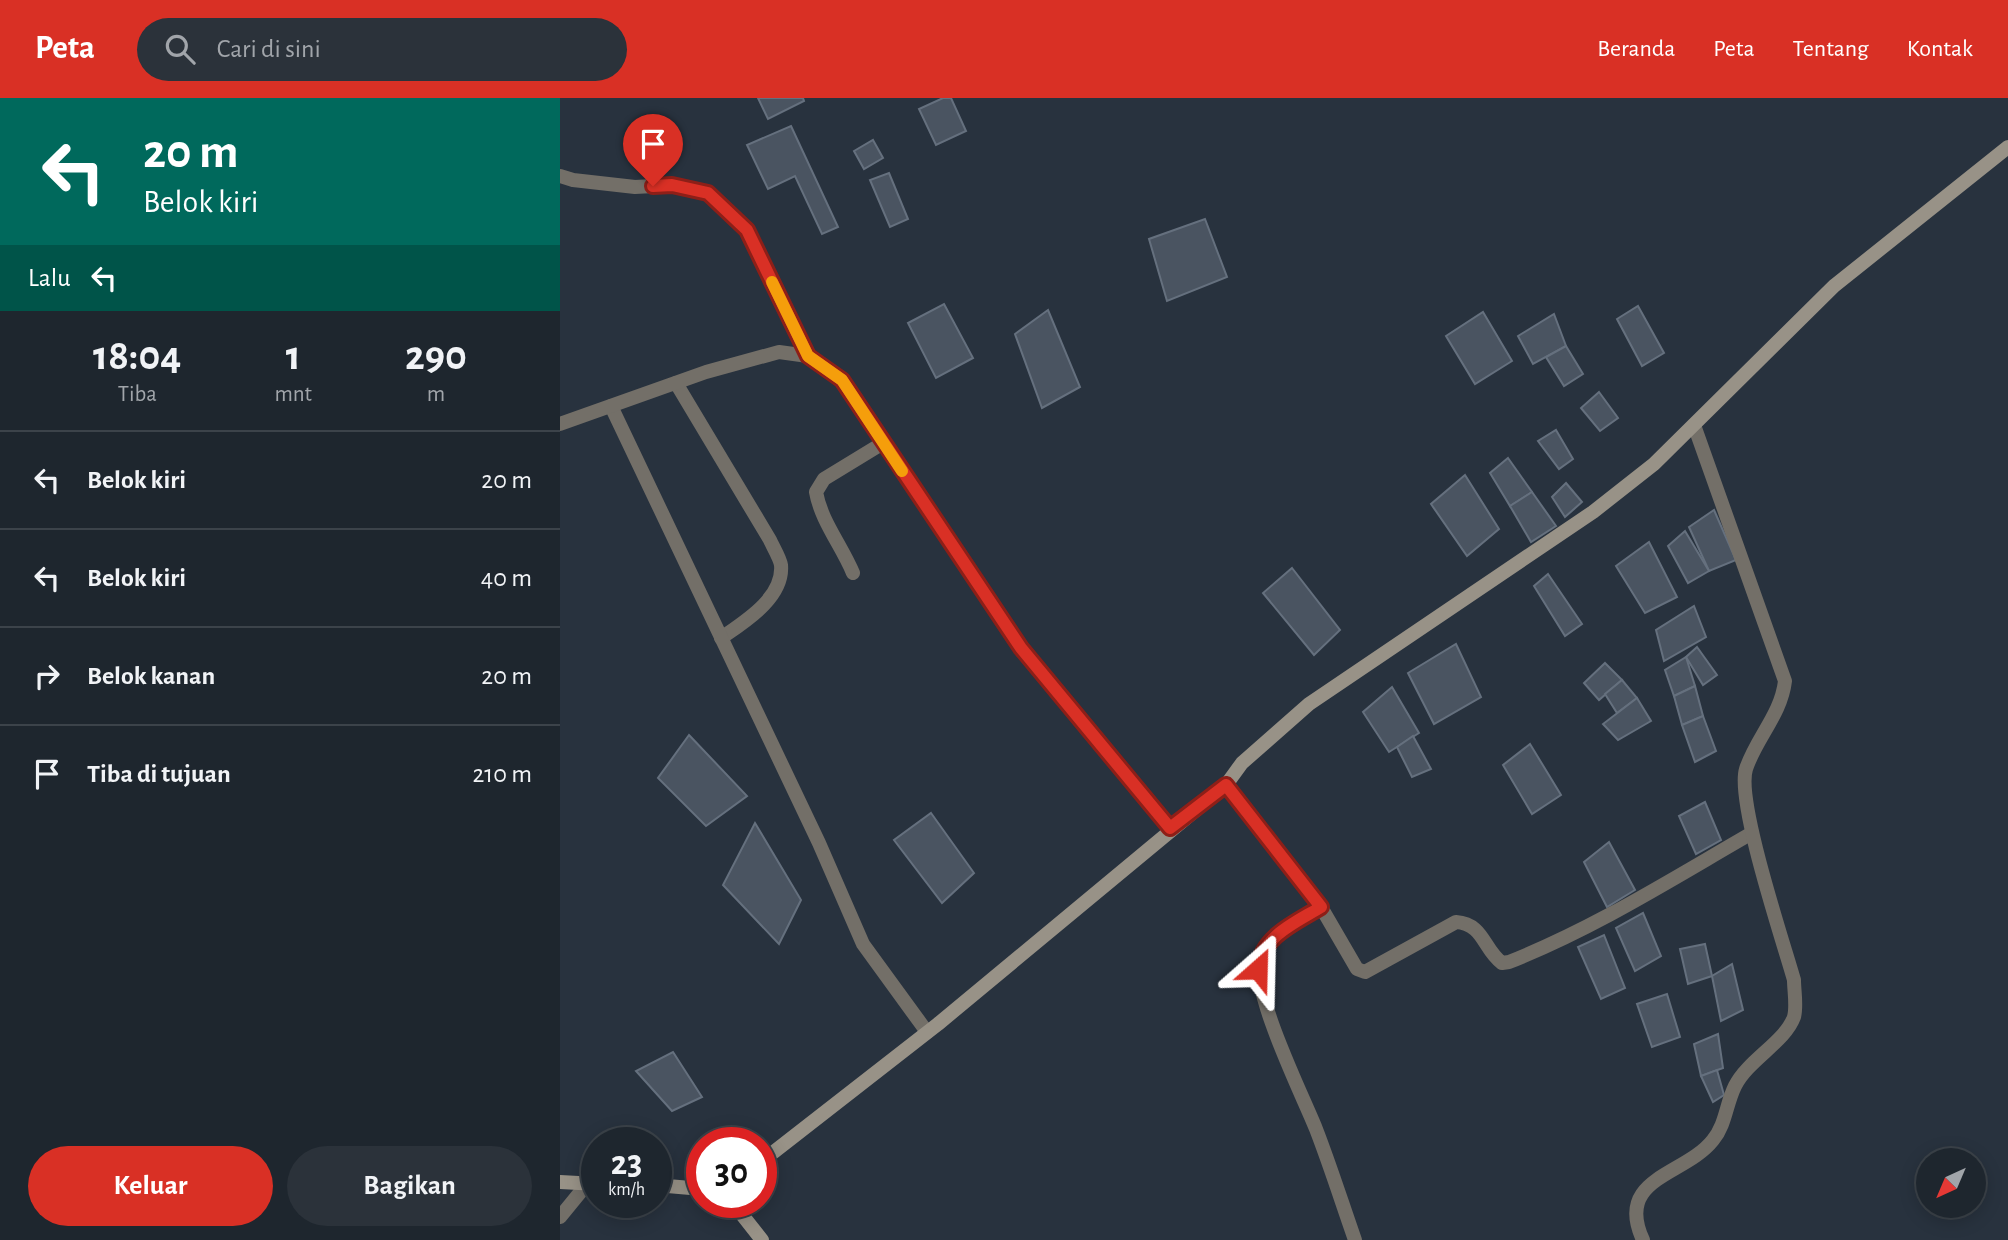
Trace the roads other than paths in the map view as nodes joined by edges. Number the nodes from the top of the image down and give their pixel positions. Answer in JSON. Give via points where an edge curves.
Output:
{"nodes":[{"id":1,"x":2008,"y":147,"type":"edge"},
{"id":2,"x":560,"y":176,"type":"edge"},
{"id":3,"x":808,"y":356,"type":"junction"},
{"id":4,"x":676,"y":383,"type":"junction"},
{"id":5,"x":611,"y":406,"type":"junction"},
{"id":6,"x":560,"y":424,"type":"edge"},
{"id":7,"x":1693,"y":425,"type":"junction"},
{"id":8,"x":883,"y":443,"type":"junction"},
{"id":9,"x":853,"y":573,"type":"dead end"},
{"id":10,"x":721,"y":638,"type":"junction"},
{"id":11,"x":1226,"y":785,"type":"junction"},
{"id":12,"x":1170,"y":828,"type":"junction"},
{"id":13,"x":1752,"y":832,"type":"junction"},
{"id":14,"x":1321,"y":907,"type":"junction"},
{"id":15,"x":928,"y":1032,"type":"junction"},
{"id":16,"x":777,"y":1150,"type":"edge"},
{"id":17,"x":560,"y":1182,"type":"edge"},
{"id":18,"x":581,"y":1183,"type":"edge"},
{"id":19,"x":581,"y":1195,"type":"edge"},
{"id":20,"x":560,"y":1217,"type":"edge"},
{"id":21,"x":745,"y":1218,"type":"edge"},
{"id":22,"x":762,"y":1240,"type":"edge"},
{"id":23,"x":1355,"y":1240,"type":"edge"},
{"id":24,"x":1643,"y":1240,"type":"edge"}],
"edges":[{"from":1,"to":7,"type":"street","via":[[1834,286]]},
{"from":2,"to":3,"type":"street","via":[[635,187],[672,185],[708,193],[747,230]]},
{"from":3,"to":4,"type":"street","via":[[779,352]]},
{"from":3,"to":8,"type":"street","via":[[842,380]]},
{"from":4,"to":5,"type":"street"},
{"from":4,"to":10,"type":"street","via":[[781,565],[776,590],[750,618]]},
{"from":5,"to":6,"type":"street"},
{"from":5,"to":10,"type":"street"},
{"from":7,"to":11,"type":"street","via":[[1654,464],[1593,512],[1309,704],[1242,763]]},
{"from":7,"to":13,"type":"street","via":[[1785,681],[1780,706],[1744,772]]},
{"from":8,"to":9,"type":"street","via":[[824,479],[816,492],[819,507]]},
{"from":8,"to":12,"type":"street","via":[[1021,648]]},
{"from":10,"to":15,"type":"street","via":[[863,944]]},
{"from":11,"to":12,"type":"street"},
{"from":11,"to":14,"type":"street"},
{"from":12,"to":15,"type":"street"},
{"from":13,"to":14,"type":"street","via":[[1561,942],[1505,963],[1493,956],[1472,926],[1456,922],[1360,971]]},
{"from":13,"to":24,"type":"street","via":[[1794,980],[1793,1018],[1735,1086],[1714,1140],[1645,1189],[1636,1208]]},
{"from":14,"to":23,"type":"street","via":[[1275,935],[1260,955],[1258,969],[1268,1011]]},
{"from":15,"to":16,"type":"street"},
{"from":17,"to":18,"type":"street"},
{"from":19,"to":20,"type":"street"},
{"from":21,"to":22,"type":"street"}]}
